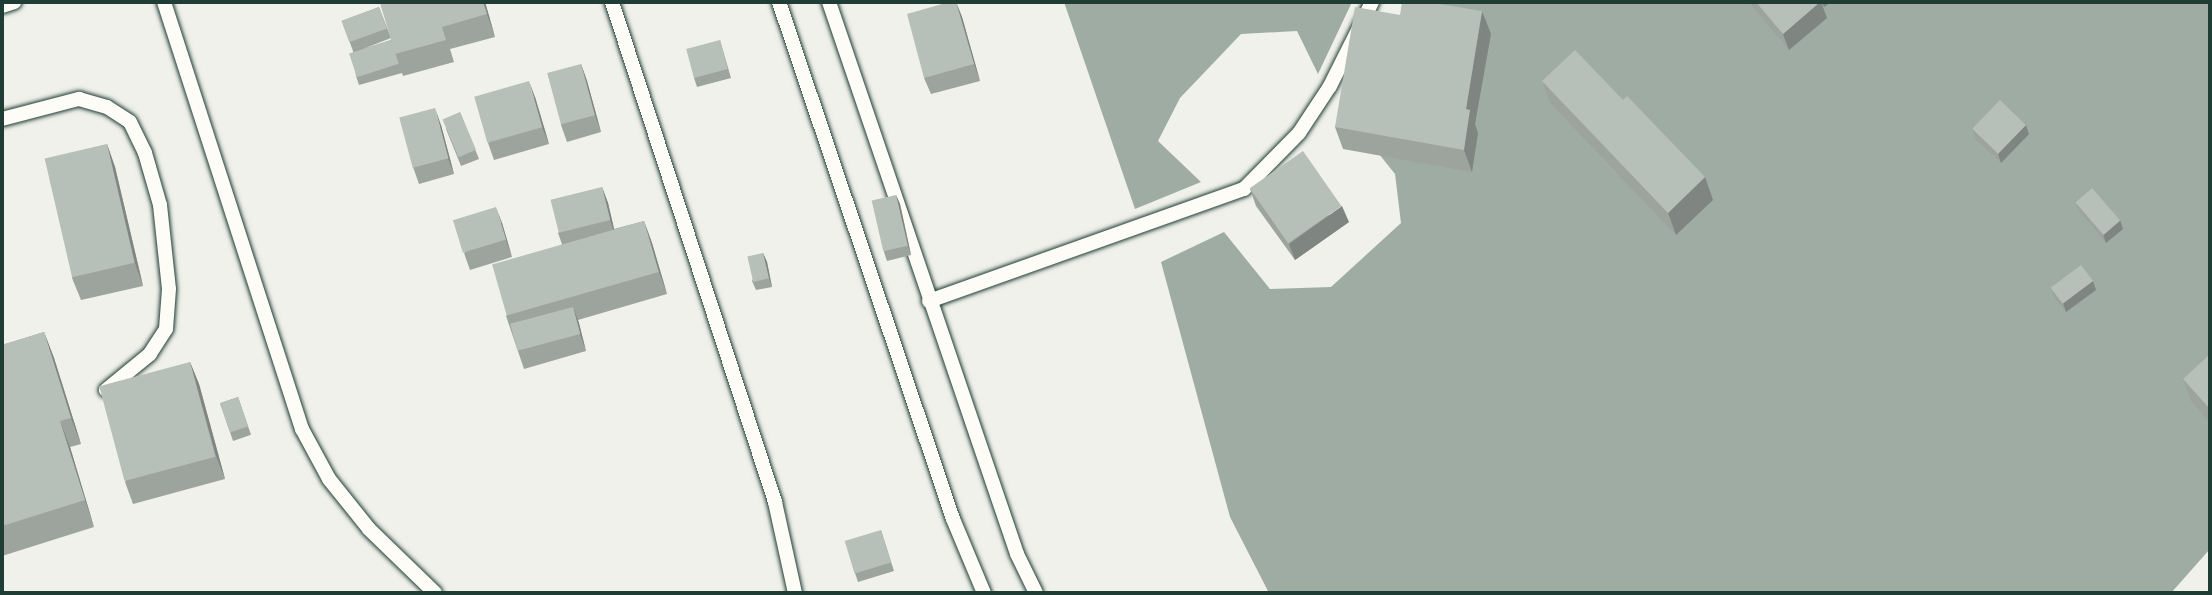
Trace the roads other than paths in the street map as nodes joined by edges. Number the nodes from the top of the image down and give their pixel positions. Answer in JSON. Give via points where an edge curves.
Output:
{"nodes":[{"id":1,"x":14,"y":2,"type":"edge"},
{"id":2,"x":164,"y":2,"type":"edge"},
{"id":3,"x":612,"y":2,"type":"edge"},
{"id":4,"x":779,"y":2,"type":"edge"},
{"id":5,"x":829,"y":2,"type":"edge"},
{"id":6,"x":1372,"y":2,"type":"edge"},
{"id":7,"x":2,"y":6,"type":"edge"},
{"id":8,"x":2,"y":119,"type":"edge"},
{"id":9,"x":929,"y":301,"type":"junction"},
{"id":10,"x":106,"y":390,"type":"edge"},
{"id":11,"x":435,"y":593,"type":"edge"},
{"id":12,"x":795,"y":593,"type":"edge"},
{"id":13,"x":984,"y":593,"type":"edge"},
{"id":14,"x":1036,"y":593,"type":"edge"}],
"edges":[{"from":1,"to":7,"type":"lane"},
{"from":2,"to":11,"type":"lane","via":[[302,429],[329,479],[369,529]]},
{"from":3,"to":12,"type":"lane","via":[[775,502]]},
{"from":4,"to":13,"type":"lane","via":[[949,506]]},
{"from":5,"to":9,"type":"lane"},
{"from":6,"to":9,"type":"lane","via":[[1330,86],[1299,133],[1244,189]]},
{"from":8,"to":10,"type":"lane","via":[[79,99],[107,107],[130,122],[145,153],[160,205],[169,289],[166,329],[150,354]]},
{"from":9,"to":14,"type":"lane","via":[[1017,554]]}]}
